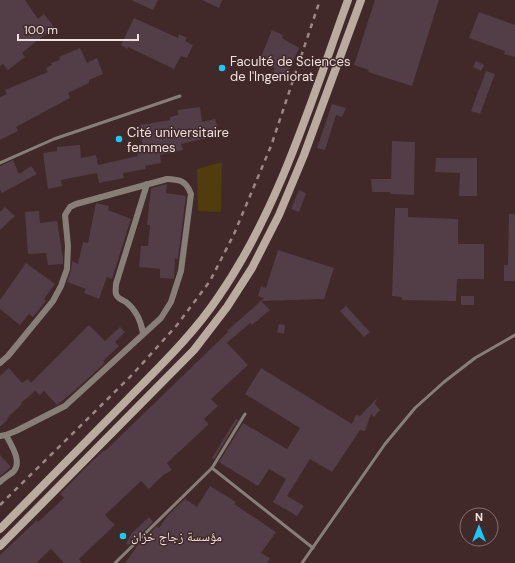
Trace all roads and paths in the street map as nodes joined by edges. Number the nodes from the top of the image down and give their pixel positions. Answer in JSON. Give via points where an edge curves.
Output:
{"nodes":[{"id":1,"x":348,"y":0,"type":"edge"},
{"id":2,"x":361,"y":0,"type":"edge"},
{"id":3,"x":180,"y":96,"type":"dead end"},
{"id":4,"x":0,"y":163,"type":"edge"},
{"id":5,"x":147,"y":184,"type":"junction"},
{"id":6,"x":143,"y":333,"type":"junction"},
{"id":7,"x":515,"y":335,"type":"edge"},
{"id":8,"x":0,"y":363,"type":"edge"},
{"id":9,"x":245,"y":414,"type":"dead end"},
{"id":10,"x":3,"y":436,"type":"edge"},
{"id":11,"x":212,"y":468,"type":"junction"},
{"id":12,"x":0,"y":482,"type":"edge"},
{"id":13,"x":0,"y":529,"type":"edge"},
{"id":14,"x":0,"y":546,"type":"edge"},
{"id":15,"x":313,"y":548,"type":"junction"},
{"id":16,"x":115,"y":563,"type":"edge"},
{"id":17,"x":302,"y":563,"type":"edge"}],
"edges":[{"from":1,"to":13,"type":"main road","via":[[293,150],[267,211],[239,266],[219,297],[184,341]]},
{"from":2,"to":14,"type":"main road","via":[[279,215],[252,268],[231,300],[194,350]]},
{"from":3,"to":4,"type":"lane","via":[[54,139]]},
{"from":5,"to":6,"type":"street","via":[[115,292],[137,315]]},
{"from":5,"to":6,"type":"street","via":[[166,179],[180,180],[188,186],[191,194],[178,286],[161,318]]},
{"from":5,"to":8,"type":"street","via":[[76,204],[70,208],[65,215],[67,269],[61,286],[52,301]]},
{"from":6,"to":10,"type":"street","via":[[65,406]]},
{"from":7,"to":15,"type":"lane","via":[[475,358],[415,408],[385,444]]},
{"from":9,"to":11,"type":"lane"},
{"from":10,"to":12,"type":"street","via":[[15,453],[17,464],[14,471]]},
{"from":11,"to":15,"type":"lane"},
{"from":11,"to":16,"type":"lane"},
{"from":15,"to":17,"type":"lane"}]}
